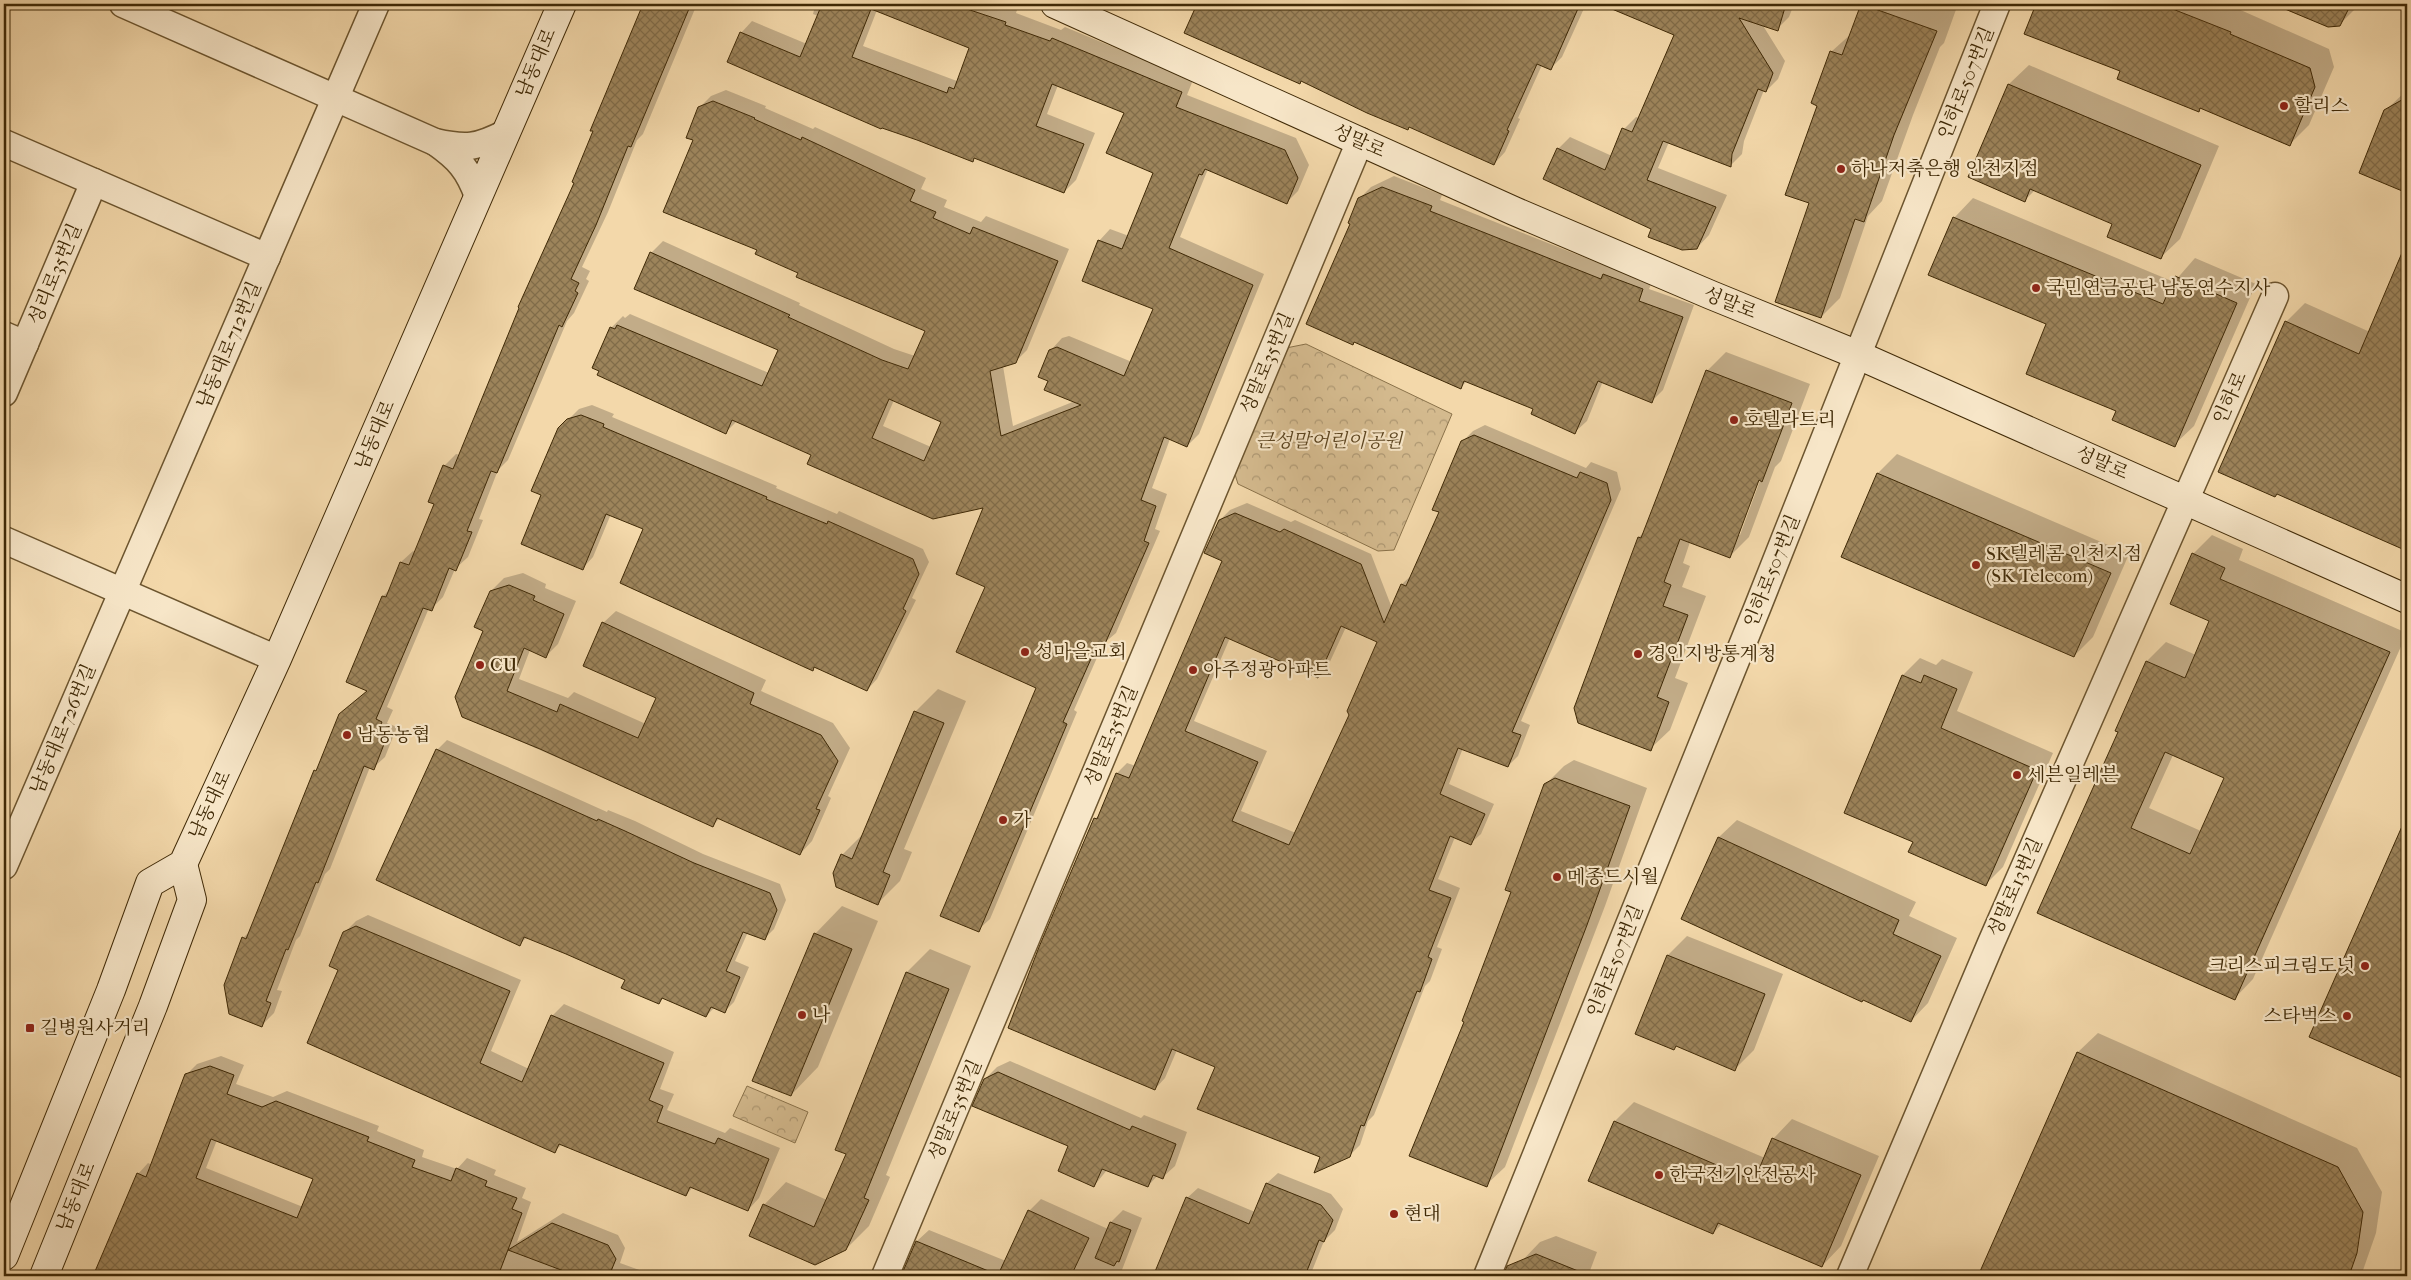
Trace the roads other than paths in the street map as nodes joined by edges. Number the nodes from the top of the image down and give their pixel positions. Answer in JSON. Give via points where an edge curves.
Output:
{"nodes":[{"id":1,"x":123,"y":4,"type":"edge"},
{"id":2,"x":376,"y":4,"type":"edge"},
{"id":3,"x":562,"y":4,"type":"edge"},
{"id":4,"x":1055,"y":4,"type":"edge"},
{"id":5,"x":1997,"y":4,"type":"edge"},
{"id":6,"x":335,"y":98,"type":"junction"},
{"id":7,"x":506,"y":133,"type":"junction"},
{"id":8,"x":1360,"y":141,"type":"junction"},
{"id":9,"x":435,"y":142,"type":"junction"},
{"id":10,"x":4,"y":143,"type":"edge"},
{"id":11,"x":94,"y":182,"type":"junction"},
{"id":12,"x":478,"y":196,"type":"junction"},
{"id":13,"x":266,"y":257,"type":"junction"},
{"id":14,"x":2275,"y":296,"type":"dead end"},
{"id":15,"x":14,"y":339,"type":"edge"},
{"id":16,"x":1858,"y":355,"type":"junction"},
{"id":17,"x":4,"y":393,"type":"edge"},
{"id":18,"x":2185,"y":500,"type":"junction"},
{"id":19,"x":4,"y":540,"type":"edge"},
{"id":20,"x":122,"y":592,"type":"junction"},
{"id":21,"x":2407,"y":599,"type":"edge"},
{"id":22,"x":277,"y":659,"type":"junction"},
{"id":23,"x":183,"y":864,"type":"junction"},
{"id":24,"x":4,"y":866,"type":"edge"},
{"id":25,"x":4,"y":1256,"type":"edge"},
{"id":26,"x":44,"y":1276,"type":"edge"},
{"id":27,"x":885,"y":1276,"type":"edge"},
{"id":28,"x":1487,"y":1276,"type":"edge"},
{"id":29,"x":1850,"y":1276,"type":"edge"}],
"edges":[{"from":1,"to":6,"type":"street"},
{"from":2,"to":6,"type":"street","name":"남동대로712번길"},
{"from":3,"to":7,"type":"main road","name":"남동대로"},
{"from":4,"to":8,"type":"main road","name":"성말로"},
{"from":5,"to":16,"type":"street","name":"인하로507번길"},
{"from":6,"to":9,"type":"street"},
{"from":6,"to":13,"type":"street","name":"남동대로712번길"},
{"from":7,"to":9,"type":"street","via":[[485,144],[459,147]]},
{"from":7,"to":12,"type":"main road","name":"남동대로"},
{"from":8,"to":16,"type":"main road","name":"성말로","via":[[1675,280]]},
{"from":8,"to":27,"type":"street","name":"성말로35번길"},
{"from":9,"to":12,"type":"street","via":[[455,156],[470,175]]},
{"from":10,"to":11,"type":"street"},
{"from":11,"to":13,"type":"street"},
{"from":11,"to":15,"type":"street","name":"성리로35번길"},
{"from":12,"to":22,"type":"main road","name":"남동대로"},
{"from":13,"to":20,"type":"street","name":"남동대로712번길"},
{"from":14,"to":18,"type":"street","name":"인하로"},
{"from":15,"to":17,"type":"street","name":"성리로35번길"},
{"from":16,"to":18,"type":"main road","name":"성말로"},
{"from":16,"to":28,"type":"street","name":"인하로507번길"},
{"from":18,"to":21,"type":"main road","name":"성말로"},
{"from":18,"to":29,"type":"street","name":"성말로13번길","via":[[1991,943]]},
{"from":19,"to":20,"type":"street"},
{"from":20,"to":22,"type":"street"},
{"from":20,"to":24,"type":"street","name":"남동대로726번길"},
{"from":22,"to":23,"type":"main road","name":"남동대로"},
{"from":23,"to":25,"type":"main road","via":[[150,883],[111,990]]},
{"from":23,"to":26,"type":"main road","name":"남동대로","via":[[192,900],[153,1006]]}]}
